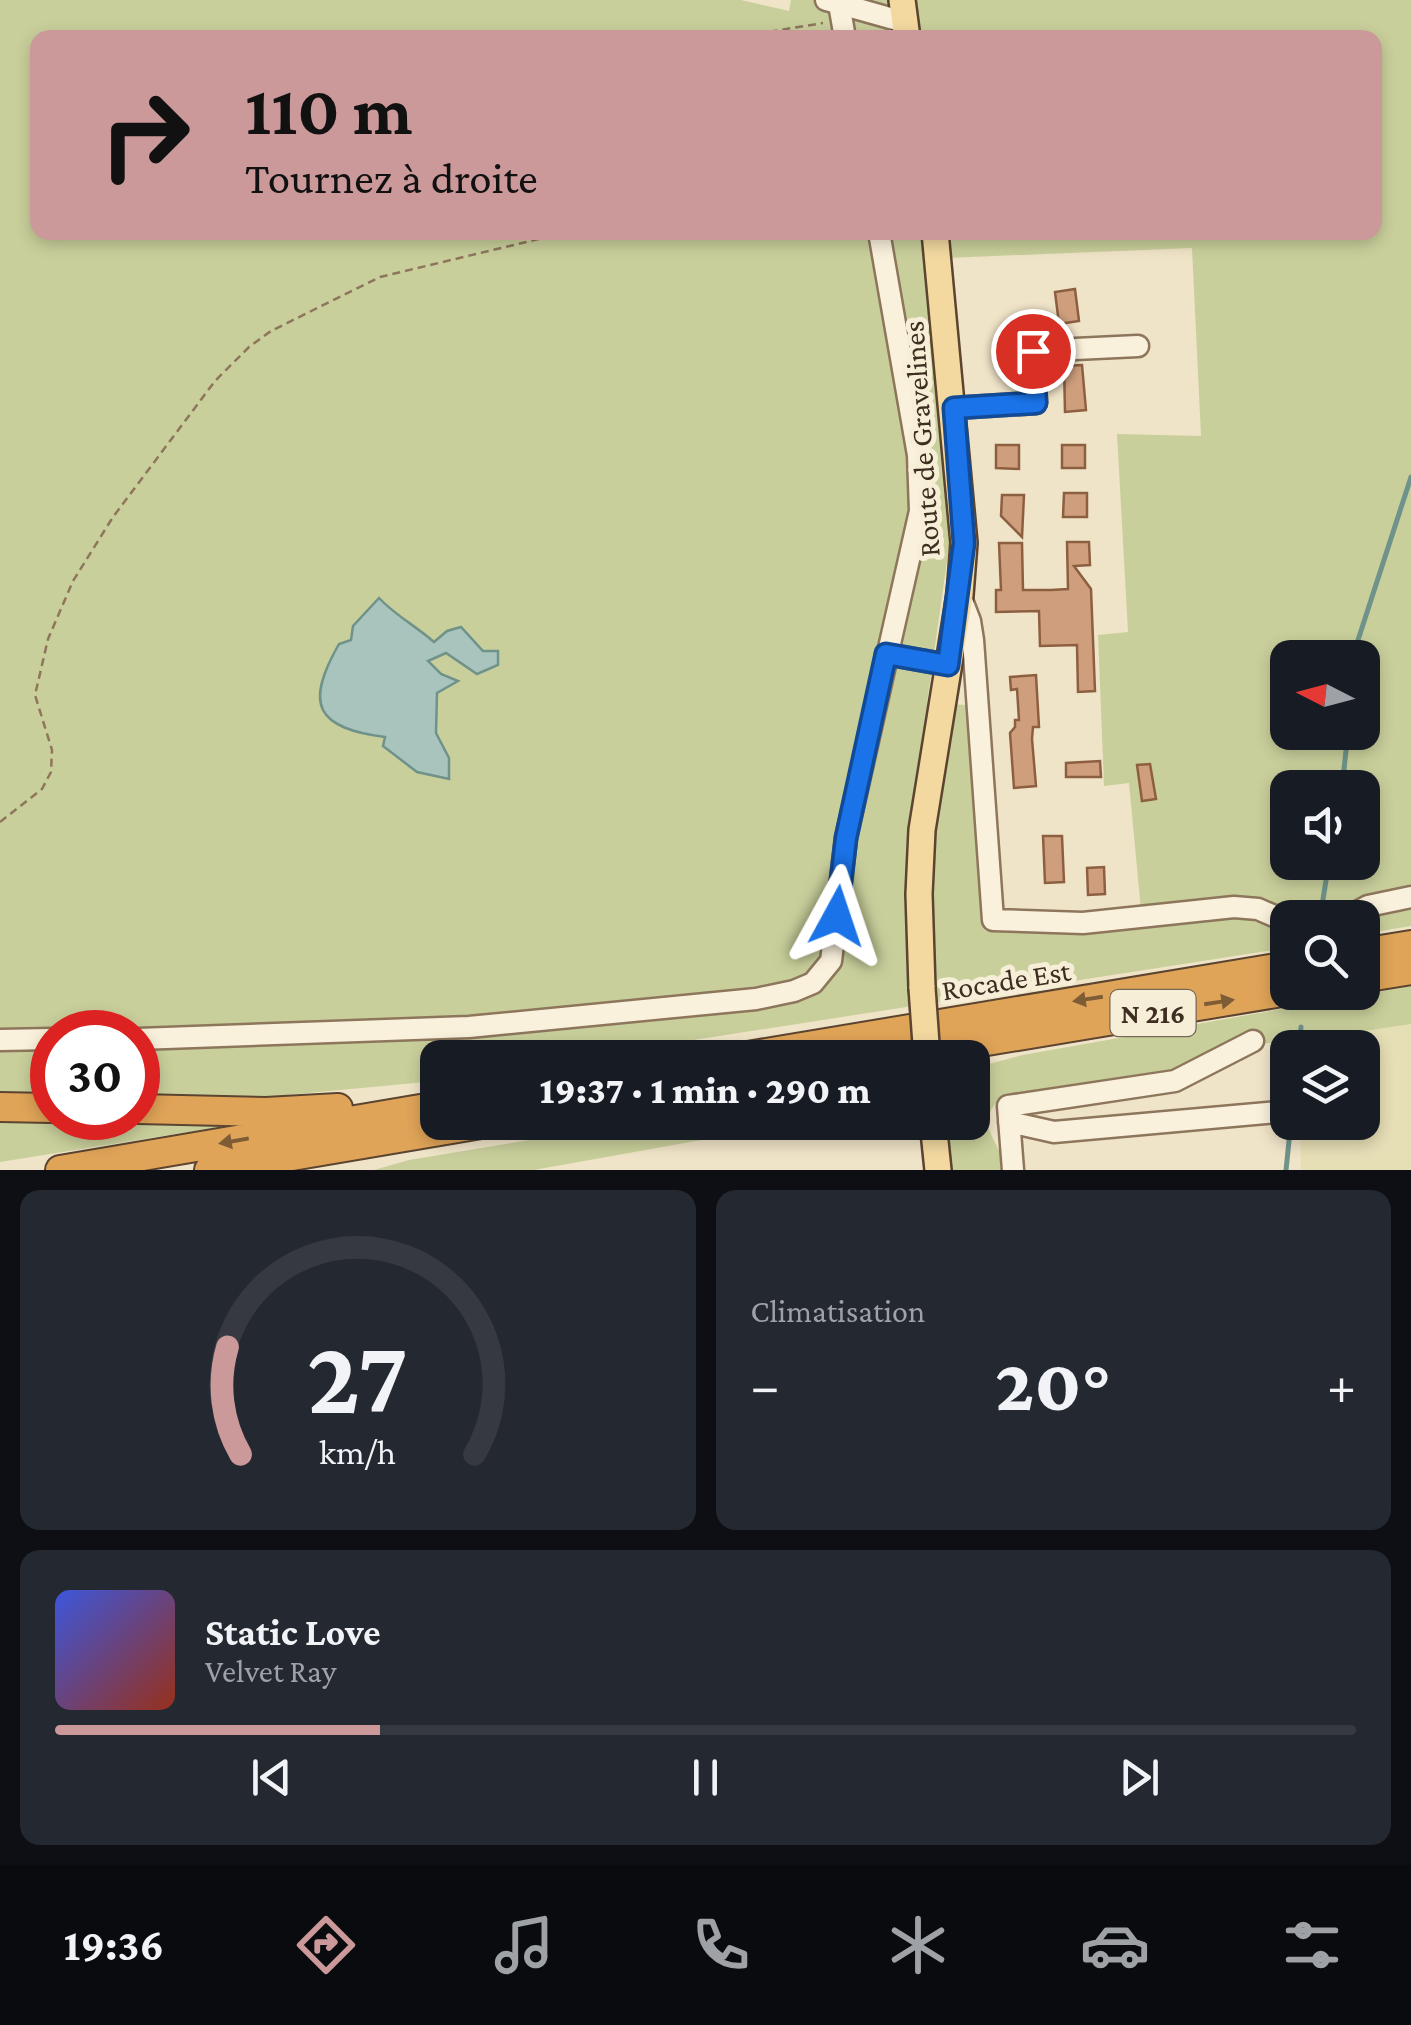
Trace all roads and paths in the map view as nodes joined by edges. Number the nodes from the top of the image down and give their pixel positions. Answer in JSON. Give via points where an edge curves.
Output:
{"nodes":[{"id":1,"x":838,"y":16,"type":"edge"},
{"id":2,"x":904,"y":20,"type":"edge"},
{"id":3,"x":770,"y":30,"type":"edge"},
{"id":4,"x":535,"y":240,"type":"edge"},
{"id":5,"x":880,"y":240,"type":"edge"},
{"id":6,"x":936,"y":240,"type":"edge"},
{"id":7,"x":1138,"y":346,"type":"dead end"},
{"id":8,"x":954,"y":408,"type":"junction"},
{"id":9,"x":960,"y":595,"type":"junction"},
{"id":10,"x":886,"y":654,"type":"junction"},
{"id":11,"x":948,"y":665,"type":"junction"},
{"id":12,"x":0,"y":822,"type":"edge"},
{"id":13,"x":1411,"y":897,"type":"edge"},
{"id":14,"x":1380,"y":903,"type":"edge"},
{"id":15,"x":1270,"y":913,"type":"edge"},
{"id":16,"x":1411,"y":945,"type":"edge"},
{"id":17,"x":1380,"y":950,"type":"edge"},
{"id":18,"x":1270,"y":969,"type":"edge"},
{"id":19,"x":1411,"y":970,"type":"edge"},
{"id":20,"x":1380,"y":975,"type":"edge"},
{"id":21,"x":1270,"y":993,"type":"edge"},
{"id":22,"x":160,"y":1038,"type":"edge"},
{"id":23,"x":0,"y":1040,"type":"edge"},
{"id":24,"x":30,"y":1040,"type":"edge"},
{"id":25,"x":844,"y":1040,"type":"edge"},
{"id":26,"x":926,"y":1040,"type":"edge"},
{"id":27,"x":990,"y":1040,"type":"edge"},
{"id":28,"x":1252,"y":1042,"type":"dead end"},
{"id":29,"x":0,"y":1106,"type":"edge"},
{"id":30,"x":30,"y":1107,"type":"edge"},
{"id":31,"x":420,"y":1109,"type":"edge"},
{"id":32,"x":160,"y":1110,"type":"edge"},
{"id":33,"x":399,"y":1112,"type":"junction"},
{"id":34,"x":1270,"y":1112,"type":"edge"},
{"id":35,"x":1010,"y":1122,"type":"junction"},
{"id":36,"x":420,"y":1134,"type":"edge"},
{"id":37,"x":441,"y":1140,"type":"edge"},
{"id":38,"x":934,"y":1140,"type":"edge"},
{"id":39,"x":60,"y":1170,"type":"edge"},
{"id":40,"x":208,"y":1170,"type":"edge"},
{"id":41,"x":330,"y":1170,"type":"edge"},
{"id":42,"x":938,"y":1170,"type":"edge"},
{"id":43,"x":1013,"y":1170,"type":"edge"}],
"edges":[{"from":1,"to":2,"type":"street"},
{"from":1,"to":3,"type":"path"},
{"from":4,"to":12,"type":"path","via":[[380,277],[271,331],[215,381],[73,581],[48,640],[35,695],[52,772],[42,789]]},
{"from":5,"to":10,"type":"street","via":[[920,496]]},
{"from":6,"to":8,"type":"main road","name":"Route de Gravelines"},
{"from":7,"to":8,"type":"street","via":[[1033,351],[1036,403]]},
{"from":8,"to":9,"type":"main road","name":"Route de Gravelines","via":[[964,531]]},
{"from":9,"to":11,"type":"main road","name":"Route de Gravelines"},
{"from":9,"to":15,"type":"street","via":[[973,640],[994,920],[1083,922],[1241,907]]},
{"from":10,"to":11,"type":"street"},
{"from":10,"to":22,"type":"street","via":[[846,838],[833,953],[812,983],[756,998],[486,1025]]},
{"from":11,"to":26,"type":"main road","name":"Route de Gravelines","bridge":true,"via":[[922,830]]},
{"from":13,"to":14,"type":"street"},
{"from":16,"to":17,"type":"highway"},
{"from":18,"to":25,"type":"highway","name":"Rocade Est","number":"N 216","one_way":true},
{"from":19,"to":20,"type":"highway"},
{"from":27,"to":21,"type":"highway","name":"Rocade Est","number":"N 216","one_way":true},
{"from":23,"to":24,"type":"street"},
{"from":28,"to":35,"type":"street","via":[[1175,1080],[1008,1106]]},
{"from":29,"to":30,"type":"highway"},
{"from":31,"to":33,"type":"highway"},
{"from":32,"to":33,"type":"highway","via":[[354,1106]]},
{"from":33,"to":39,"type":"highway","one_way":true},
{"from":34,"to":35,"type":"street","via":[[1054,1132]]},
{"from":35,"to":43,"type":"street"},
{"from":36,"to":40,"type":"highway"},
{"from":37,"to":41,"type":"highway"},
{"from":38,"to":42,"type":"main road"}]}
